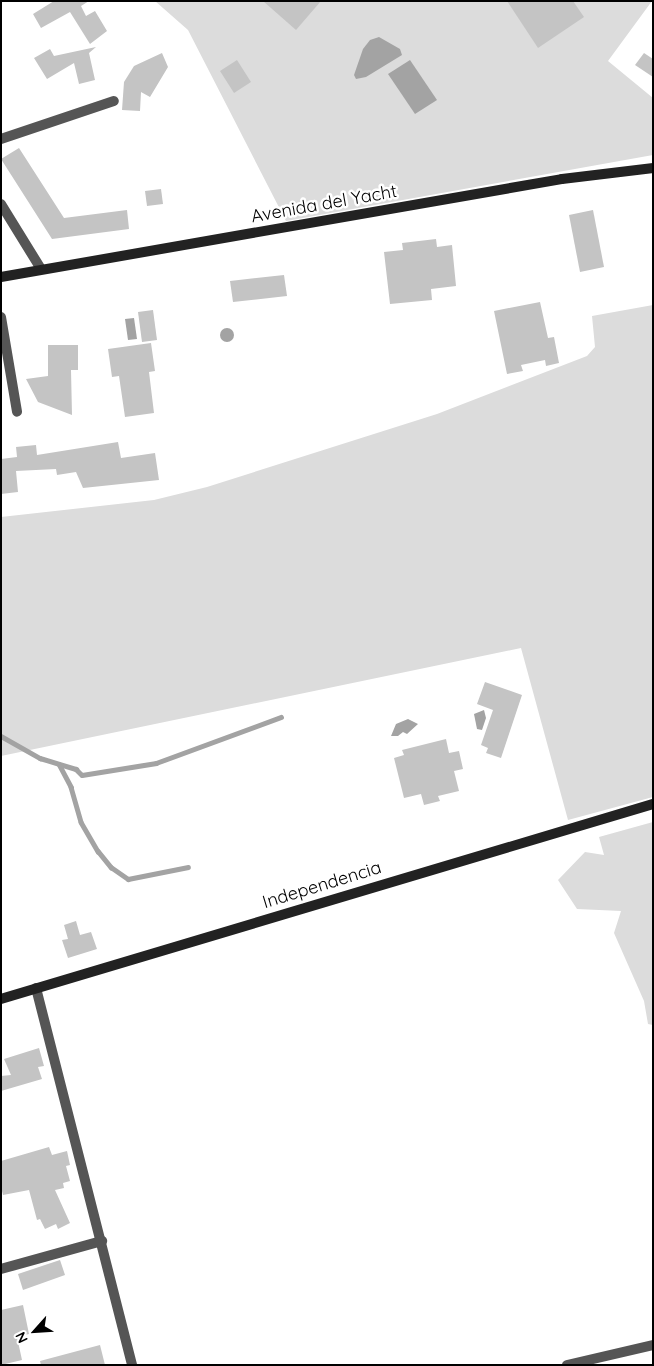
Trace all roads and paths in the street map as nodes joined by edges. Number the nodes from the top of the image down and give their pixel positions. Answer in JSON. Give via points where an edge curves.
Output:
{"nodes":[{"id":1,"x":114,"y":101,"type":"dead end"},
{"id":2,"x":1,"y":139,"type":"edge"},
{"id":3,"x":653,"y":168,"type":"edge"},
{"id":4,"x":1,"y":204,"type":"edge"},
{"id":5,"x":41,"y":269,"type":"junction"},
{"id":6,"x":1,"y":276,"type":"edge"},
{"id":7,"x":1,"y":317,"type":"edge"},
{"id":8,"x":17,"y":412,"type":"dead end"},
{"id":9,"x":653,"y":804,"type":"edge"},
{"id":10,"x":36,"y":988,"type":"junction"},
{"id":11,"x":1,"y":1000,"type":"edge"},
{"id":12,"x":102,"y":1241,"type":"junction"},
{"id":13,"x":1,"y":1269,"type":"edge"},
{"id":14,"x":653,"y":1344,"type":"edge"},
{"id":15,"x":132,"y":1365,"type":"edge"},
{"id":16,"x":568,"y":1365,"type":"edge"}],
"edges":[{"from":1,"to":2,"type":"street"},
{"from":3,"to":5,"type":"street","name":"Avenida del Yacht","via":[[562,179]]},
{"from":4,"to":5,"type":"street"},
{"from":5,"to":6,"type":"street","name":"Avenida del Yacht"},
{"from":7,"to":8,"type":"street"},
{"from":9,"to":10,"type":"street","name":"Independencia"},
{"from":10,"to":11,"type":"street","name":"Independencia"},
{"from":10,"to":12,"type":"street"},
{"from":12,"to":13,"type":"street"},
{"from":12,"to":15,"type":"street"},
{"from":14,"to":16,"type":"street"}]}
